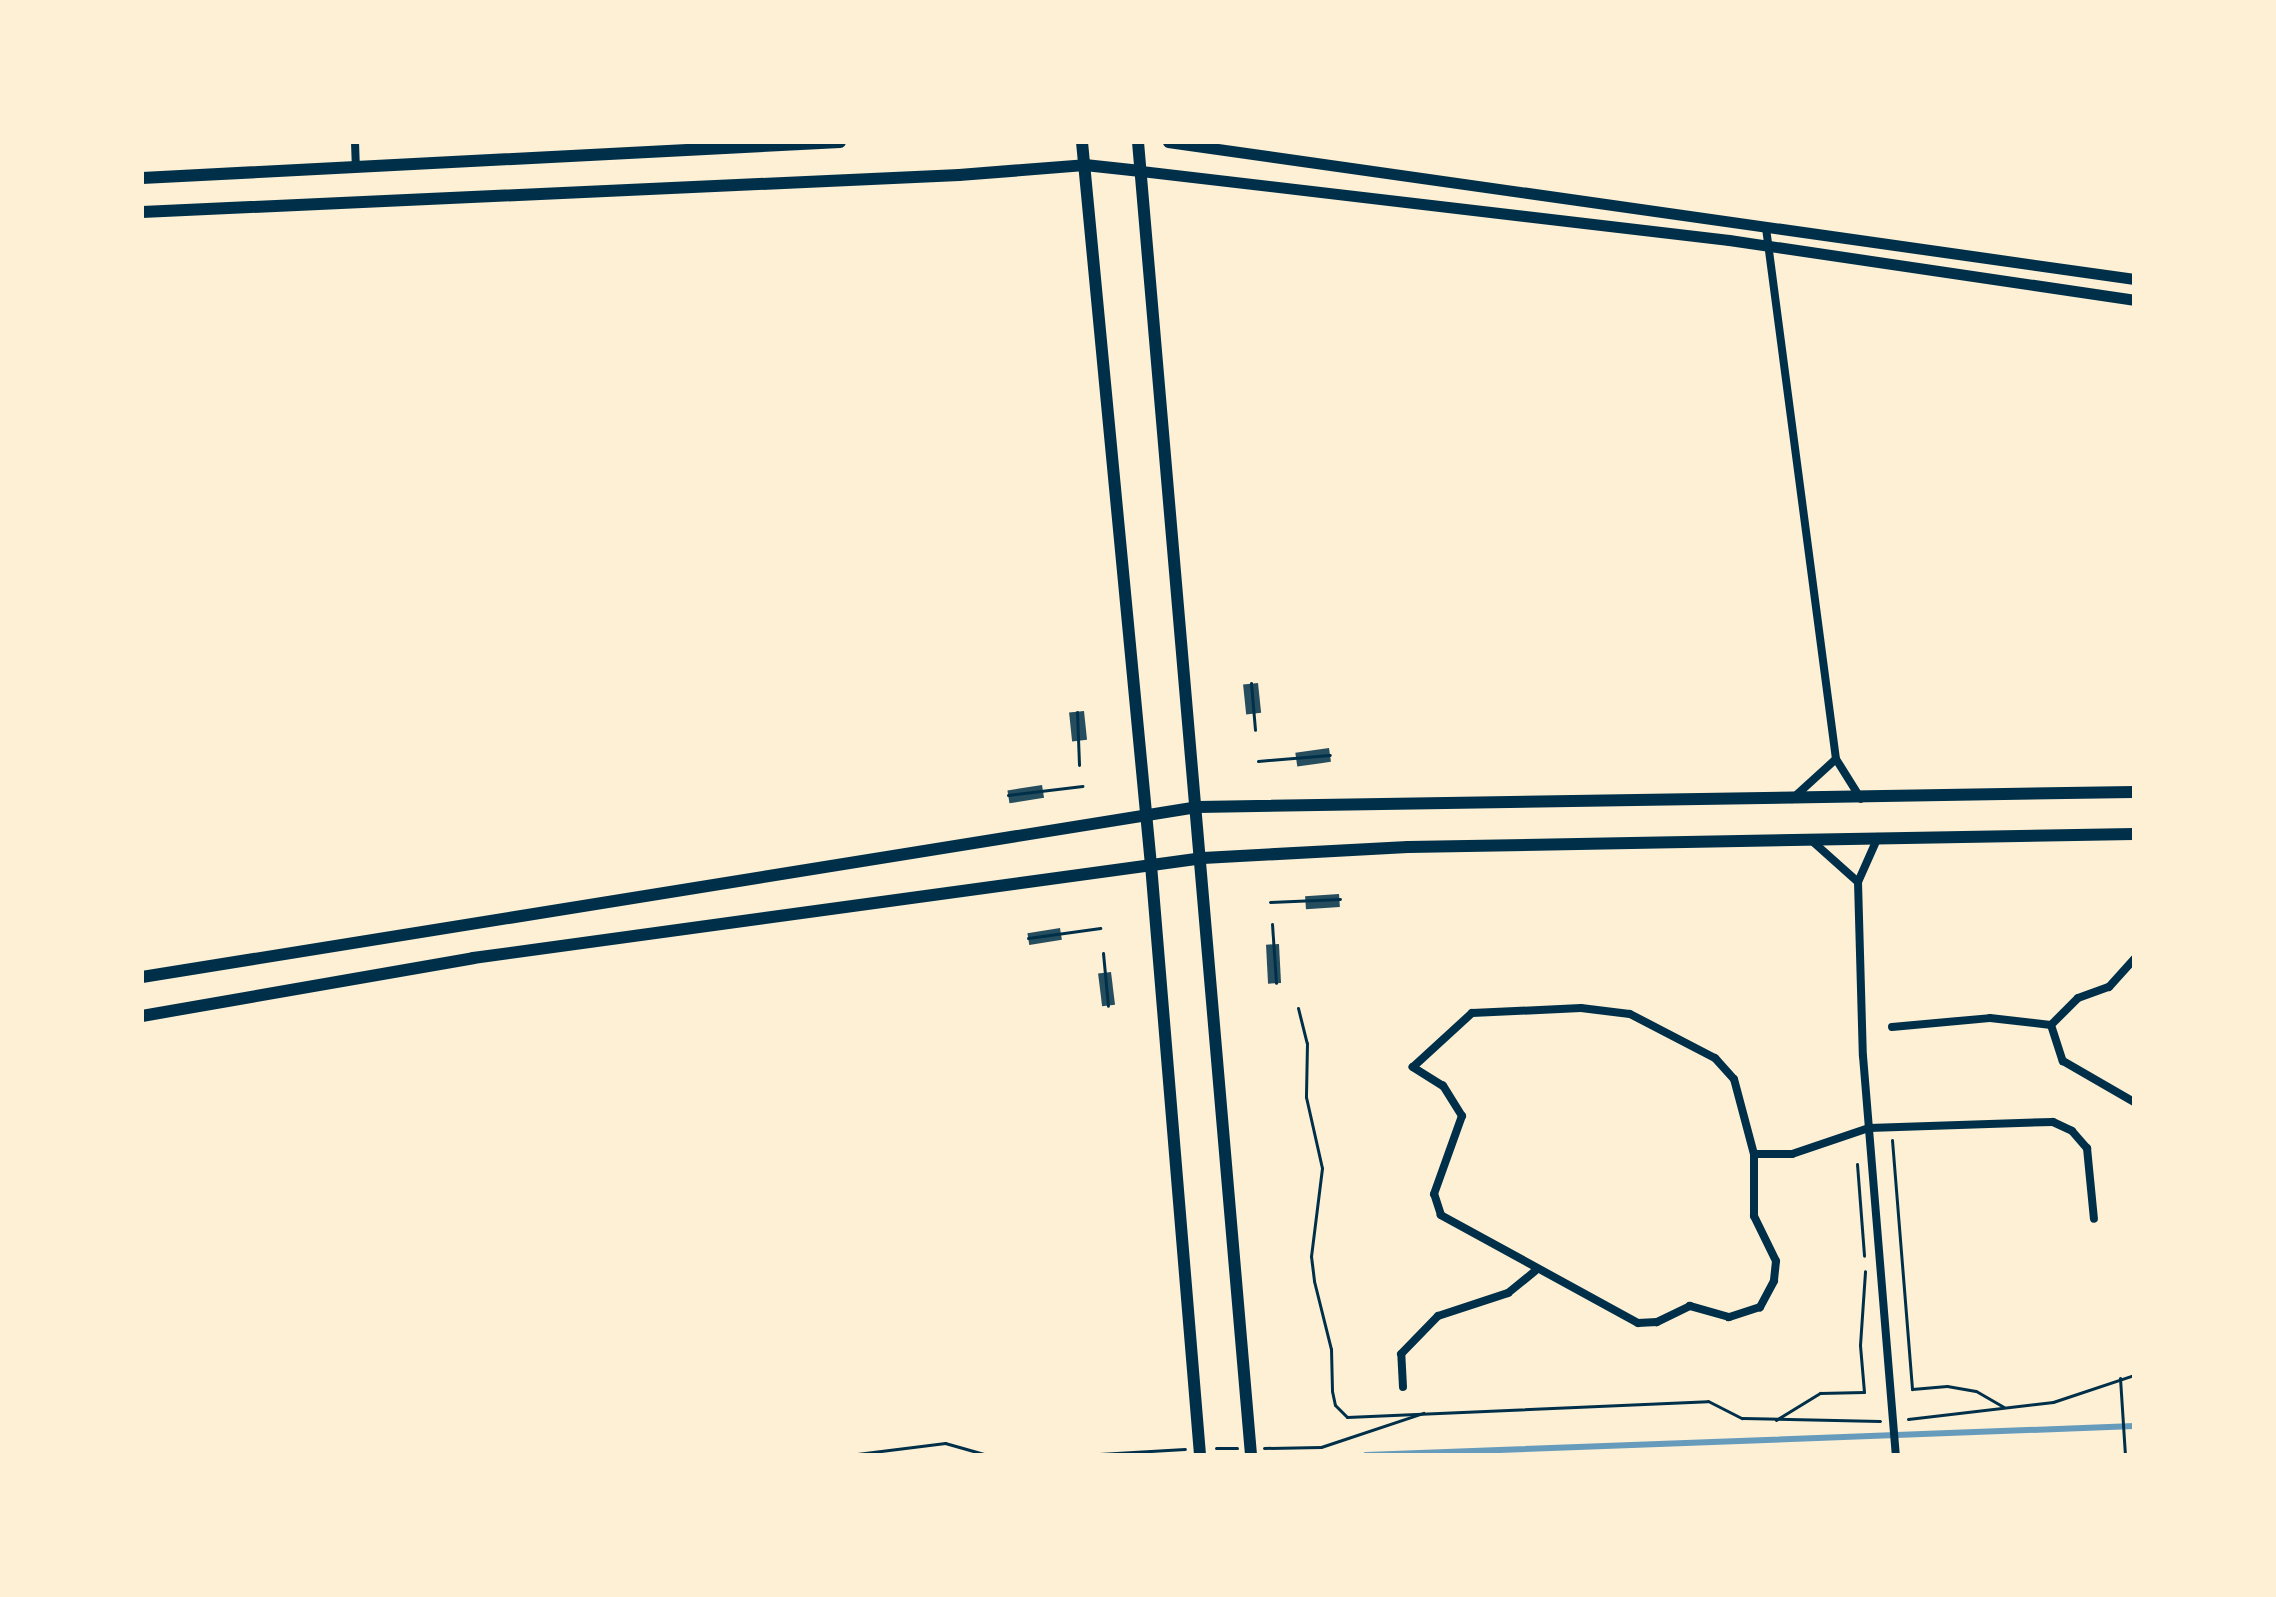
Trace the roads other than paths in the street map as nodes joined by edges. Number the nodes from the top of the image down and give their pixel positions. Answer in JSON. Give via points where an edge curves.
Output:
{"nodes":[{"id":1,"x":355,"y":142,"type":"edge"},
{"id":2,"x":840,"y":142,"type":"edge"},
{"id":3,"x":1082,"y":142,"type":"edge"},
{"id":4,"x":1138,"y":142,"type":"edge"},
{"id":5,"x":1168,"y":142,"type":"edge"},
{"id":6,"x":356,"y":165,"type":"junction"},
{"id":7,"x":1085,"y":165,"type":"junction"},
{"id":8,"x":1141,"y":171,"type":"junction"},
{"id":9,"x":142,"y":178,"type":"edge"},
{"id":10,"x":142,"y":212,"type":"edge"},
{"id":11,"x":1766,"y":228,"type":"junction"},
{"id":12,"x":1769,"y":246,"type":"junction"},
{"id":13,"x":2134,"y":279,"type":"edge"},
{"id":14,"x":2134,"y":300,"type":"edge"},
{"id":15,"x":1836,"y":759,"type":"junction"},
{"id":16,"x":2134,"y":792,"type":"edge"},
{"id":17,"x":1790,"y":800,"type":"junction"},
{"id":18,"x":1861,"y":800,"type":"junction"},
{"id":19,"x":1198,"y":807,"type":"junction"},
{"id":20,"x":1143,"y":819,"type":"junction"},
{"id":21,"x":2134,"y":834,"type":"edge"},
{"id":22,"x":1878,"y":836,"type":"junction"},
{"id":23,"x":1809,"y":838,"type":"junction"},
{"id":24,"x":1203,"y":858,"type":"junction"},
{"id":25,"x":1151,"y":865,"type":"junction"},
{"id":26,"x":1858,"y":882,"type":"junction"},
{"id":27,"x":2134,"y":959,"type":"edge"},
{"id":28,"x":142,"y":977,"type":"edge"},
{"id":29,"x":142,"y":1016,"type":"edge"},
{"id":30,"x":2051,"y":1025,"type":"junction"},
{"id":31,"x":1892,"y":1027,"type":"dead end"},
{"id":32,"x":2134,"y":1102,"type":"edge"},
{"id":33,"x":1869,"y":1128,"type":"junction"},
{"id":34,"x":1754,"y":1154,"type":"junction"},
{"id":35,"x":2094,"y":1219,"type":"dead end"},
{"id":36,"x":1535,"y":1271,"type":"junction"},
{"id":37,"x":1403,"y":1387,"type":"dead end"},
{"id":38,"x":1250,"y":1449,"type":"edge"},
{"id":39,"x":1199,"y":1450,"type":"edge"},
{"id":40,"x":1896,"y":1455,"type":"edge"}],
"edges":[{"from":1,"to":6,"type":"street"},
{"from":2,"to":6,"type":"main road"},
{"from":3,"to":7,"type":"main road"},
{"from":4,"to":8,"type":"main road"},
{"from":5,"to":11,"type":"street"},
{"from":6,"to":9,"type":"main road"},
{"from":7,"to":8,"type":"main road"},
{"from":7,"to":10,"type":"main road"},
{"from":7,"to":20,"type":"main road"},
{"from":8,"to":12,"type":"street"},
{"from":8,"to":19,"type":"main road"},
{"from":11,"to":12,"type":"street"},
{"from":11,"to":13,"type":"street"},
{"from":12,"to":14,"type":"street"},
{"from":12,"to":15,"type":"street"},
{"from":15,"to":17,"type":"street"},
{"from":15,"to":18,"type":"street"},
{"from":16,"to":18,"type":"main road"},
{"from":17,"to":18,"type":"main road"},
{"from":17,"to":19,"type":"main road"},
{"from":19,"to":20,"type":"main road"},
{"from":19,"to":24,"type":"main road"},
{"from":20,"to":25,"type":"main road"},
{"from":20,"to":28,"type":"main road","via":[[464,922]]},
{"from":21,"to":22,"type":"main road"},
{"from":22,"to":23,"type":"main road"},
{"from":22,"to":26,"type":"street"},
{"from":23,"to":24,"type":"main road","via":[[1408,847]]},
{"from":23,"to":26,"type":"street"},
{"from":24,"to":25,"type":"main road"},
{"from":24,"to":38,"type":"main road"},
{"from":25,"to":29,"type":"main road","via":[[473,958]]},
{"from":25,"to":39,"type":"main road"},
{"from":26,"to":33,"type":"street"},
{"from":27,"to":30,"type":"street","via":[[2109,987],[2078,998]]},
{"from":30,"to":31,"type":"street","via":[[1990,1018]]},
{"from":30,"to":32,"type":"street","via":[[2063,1061]]},
{"from":33,"to":34,"type":"street","via":[[1792,1154]]},
{"from":33,"to":35,"type":"street","via":[[2053,1122],[2072,1131],[2087,1148]]},
{"from":33,"to":40,"type":"street"},
{"from":34,"to":36,"type":"street","via":[[1754,1216],[1776,1261],[1768,1293],[1760,1307],[1746,1315],[1729,1317],[1690,1306],[1657,1322],[1638,1323]]},
{"from":34,"to":36,"type":"street","via":[[1734,1079],[1715,1058],[1678,1037],[1630,1014],[1581,1008],[1472,1013],[1413,1067],[1443,1086],[1462,1116],[1434,1194],[1441,1215],[1453,1226]]},
{"from":36,"to":37,"type":"street","via":[[1508,1293],[1438,1316],[1401,1354]]}]}
